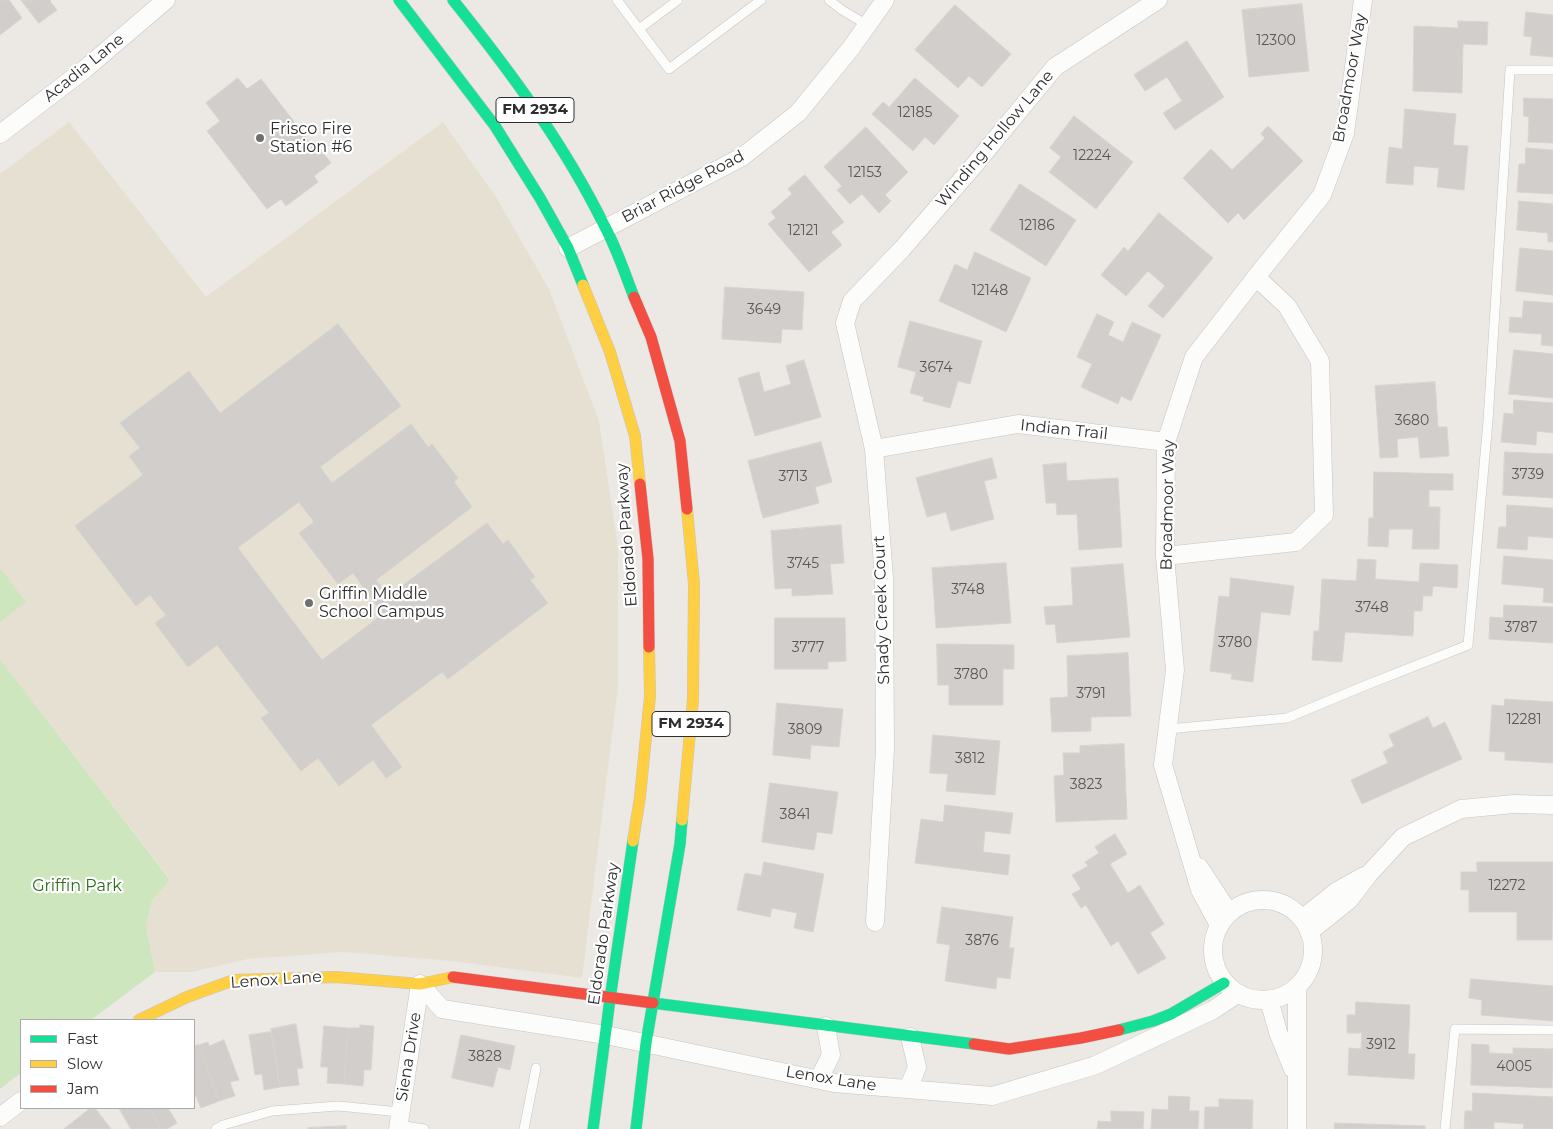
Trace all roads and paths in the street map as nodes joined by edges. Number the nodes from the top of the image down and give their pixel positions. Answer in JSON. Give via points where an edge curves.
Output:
{"nodes":[{"id":1,"x":166,"y":0,"type":"edge"},
{"id":2,"x":399,"y":0,"type":"edge"},
{"id":3,"x":453,"y":0,"type":"edge"},
{"id":4,"x":617,"y":0,"type":"edge"},
{"id":5,"x":678,"y":0,"type":"edge"},
{"id":6,"x":761,"y":0,"type":"edge"},
{"id":7,"x":829,"y":0,"type":"edge"},
{"id":8,"x":885,"y":0,"type":"edge"},
{"id":9,"x":1158,"y":0,"type":"edge"},
{"id":10,"x":1363,"y":0,"type":"edge"},
{"id":11,"x":867,"y":25,"type":"junction"},
{"id":12,"x":639,"y":29,"type":"junction"},
{"id":13,"x":1553,"y":70,"type":"edge"},
{"id":14,"x":0,"y":134,"type":"edge"},
{"id":15,"x":606,"y":228,"type":"junction"},
{"id":16,"x":568,"y":248,"type":"junction"},
{"id":17,"x":1256,"y":276,"type":"junction"},
{"id":18,"x":852,"y":301,"type":"joint"},
{"id":19,"x":1166,"y":442,"type":"junction"},
{"id":20,"x":874,"y":449,"type":"junction"},
{"id":21,"x":1165,"y":556,"type":"junction"},
{"id":22,"x":1168,"y":729,"type":"junction"},
{"id":23,"x":1553,"y":805,"type":"edge"},
{"id":24,"x":1224,"y":919,"type":"junction"},
{"id":25,"x":874,"y":922,"type":"dead end"},
{"id":26,"x":1306,"y":926,"type":"junction"},
{"id":27,"x":420,"y":984,"type":"junction"},
{"id":28,"x":1297,"y":987,"type":"junction"},
{"id":29,"x":1230,"y":988,"type":"junction"},
{"id":30,"x":610,"y":999,"type":"junction"},
{"id":31,"x":1269,"y":1000,"type":"junction"},
{"id":32,"x":653,"y":1004,"type":"junction"},
{"id":33,"x":141,"y":1019,"type":"edge"},
{"id":34,"x":826,"y":1026,"type":"junction"},
{"id":35,"x":1553,"y":1030,"type":"edge"},
{"id":36,"x":606,"y":1035,"type":"junction"},
{"id":37,"x":910,"y":1037,"type":"junction"},
{"id":38,"x":646,"y":1043,"type":"junction"},
{"id":39,"x":536,"y":1068,"type":"dead end"},
{"id":40,"x":819,"y":1079,"type":"junction"},
{"id":41,"x":1297,"y":1079,"type":"junction"},
{"id":42,"x":908,"y":1089,"type":"junction"},
{"id":43,"x":20,"y":1102,"type":"edge"},
{"id":44,"x":0,"y":1117,"type":"edge"},
{"id":45,"x":399,"y":1122,"type":"edge"},
{"id":46,"x":216,"y":1129,"type":"edge"},
{"id":47,"x":424,"y":1129,"type":"edge"},
{"id":48,"x":524,"y":1129,"type":"edge"},
{"id":49,"x":593,"y":1129,"type":"edge"},
{"id":50,"x":636,"y":1129,"type":"edge"},
{"id":51,"x":1297,"y":1129,"type":"edge"},
{"id":52,"x":1445,"y":1129,"type":"edge"}],
"edges":[{"from":1,"to":14,"type":"street","name":"Acadia Lane","via":[[85,69]]},
{"from":2,"to":16,"type":"main road","name":"Eldorado Parkway","number":"FM 2934","via":[[435,41],[495,126]]},
{"from":3,"to":15,"type":"main road","number":"FM 2934","via":[[463,19],[488,45],[550,132]]},
{"from":4,"to":12,"type":"lane"},
{"from":5,"to":12,"type":"lane"},
{"from":6,"to":12,"type":"lane","via":[[669,69]]},
{"from":7,"to":11,"type":"lane"},
{"from":8,"to":11,"type":"street","name":"Briar Ridge Road"},
{"from":9,"to":18,"type":"street","name":"Winding Hollow Lane","via":[[1055,67],[902,249]]},
{"from":10,"to":17,"type":"street","name":"Broadmoor Way","via":[[1344,133],[1322,195]]},
{"from":11,"to":15,"type":"street","name":"Briar Ridge Road","via":[[798,113],[749,152]]},
{"from":13,"to":22,"type":"lane","via":[[1510,70],[1488,421],[1468,645],[1287,718]]},
{"from":15,"to":16,"type":"street","name":"Briar Ridge Road"},
{"from":15,"to":32,"type":"main road","number":"FM 2934","via":[[651,337],[680,441],[694,584],[693,699],[680,844]]},
{"from":16,"to":30,"type":"main road","name":"Eldorado Parkway","number":"FM 2934","via":[[610,352],[636,436],[648,559],[650,696],[640,797]]},
{"from":17,"to":19,"type":"street","name":"Broadmoor Way","via":[[1194,357]]},
{"from":17,"to":21,"type":"street","via":[[1286,306],[1320,361],[1324,515],[1296,542]]},
{"from":18,"to":20,"type":"street","name":"Shady Creek Court","via":[[845,323]]},
{"from":19,"to":20,"type":"street","name":"Indian Trail","via":[[1018,424]]},
{"from":19,"to":21,"type":"street","name":"Broadmoor Way"},
{"from":20,"to":25,"type":"street","name":"Shady Creek Court","via":[[884,578],[885,749]]},
{"from":21,"to":22,"type":"street","name":"Broadmoor Way","via":[[1175,670]]},
{"from":22,"to":24,"type":"street","name":"Broadmoor Way","via":[[1164,765],[1188,850]]},
{"from":23,"to":26,"type":"street","via":[[1514,804],[1461,809],[1403,837],[1369,874],[1337,891]]},
{"from":24,"to":26,"type":"street","via":[[1243,904],[1258,900],[1290,908]]},
{"from":24,"to":29,"type":"street","via":[[1214,939],[1212,954],[1216,969]]},
{"from":26,"to":28,"type":"street","via":[[1313,947],[1312,962]]},
{"from":27,"to":30,"type":"main road","name":"Lenox Lane","via":[[450,977]]},
{"from":27,"to":33,"type":"main road","name":"Lenox Lane","via":[[336,976],[234,980]]},
{"from":27,"to":36,"type":"street","name":"Lenox Lane","via":[[442,1009]]},
{"from":27,"to":45,"type":"street","name":"Siena Drive"},
{"from":28,"to":31,"type":"street","via":[[1285,996]]},
{"from":28,"to":41,"type":"street"},
{"from":29,"to":31,"type":"street","via":[[1252,1000]]},
{"from":29,"to":37,"type":"main road","name":"Lenox Lane","via":[[1154,1020],[1091,1036],[1009,1049]]},
{"from":29,"to":42,"type":"street","name":"Lenox Lane","via":[[1213,1010],[1096,1065],[992,1096]]},
{"from":30,"to":32,"type":"main road","name":"Lenox Lane"},
{"from":30,"to":36,"type":"main road","name":"Eldorado Parkway","number":"FM 2934"},
{"from":31,"to":41,"type":"street"},
{"from":32,"to":34,"type":"main road","name":"Lenox Lane"},
{"from":32,"to":38,"type":"main road","number":"FM 2934"},
{"from":34,"to":37,"type":"main road","name":"Lenox Lane"},
{"from":34,"to":40,"type":"street","via":[[830,1055]]},
{"from":35,"to":52,"type":"lane","via":[[1455,1029]]},
{"from":36,"to":38,"type":"street","name":"Lenox Lane"},
{"from":36,"to":49,"type":"main road","name":"Eldorado Parkway","number":"FM 2934"},
{"from":37,"to":42,"type":"street","via":[[917,1068]]},
{"from":38,"to":40,"type":"street","name":"Lenox Lane"},
{"from":38,"to":50,"type":"main road","number":"FM 2934"},
{"from":39,"to":48,"type":"lane"},
{"from":40,"to":42,"type":"street","name":"Lenox Lane"},
{"from":41,"to":51,"type":"street"},
{"from":43,"to":44,"type":"street"},
{"from":45,"to":46,"type":"lane","via":[[338,1106],[272,1111]]},
{"from":45,"to":47,"type":"lane"}]}
